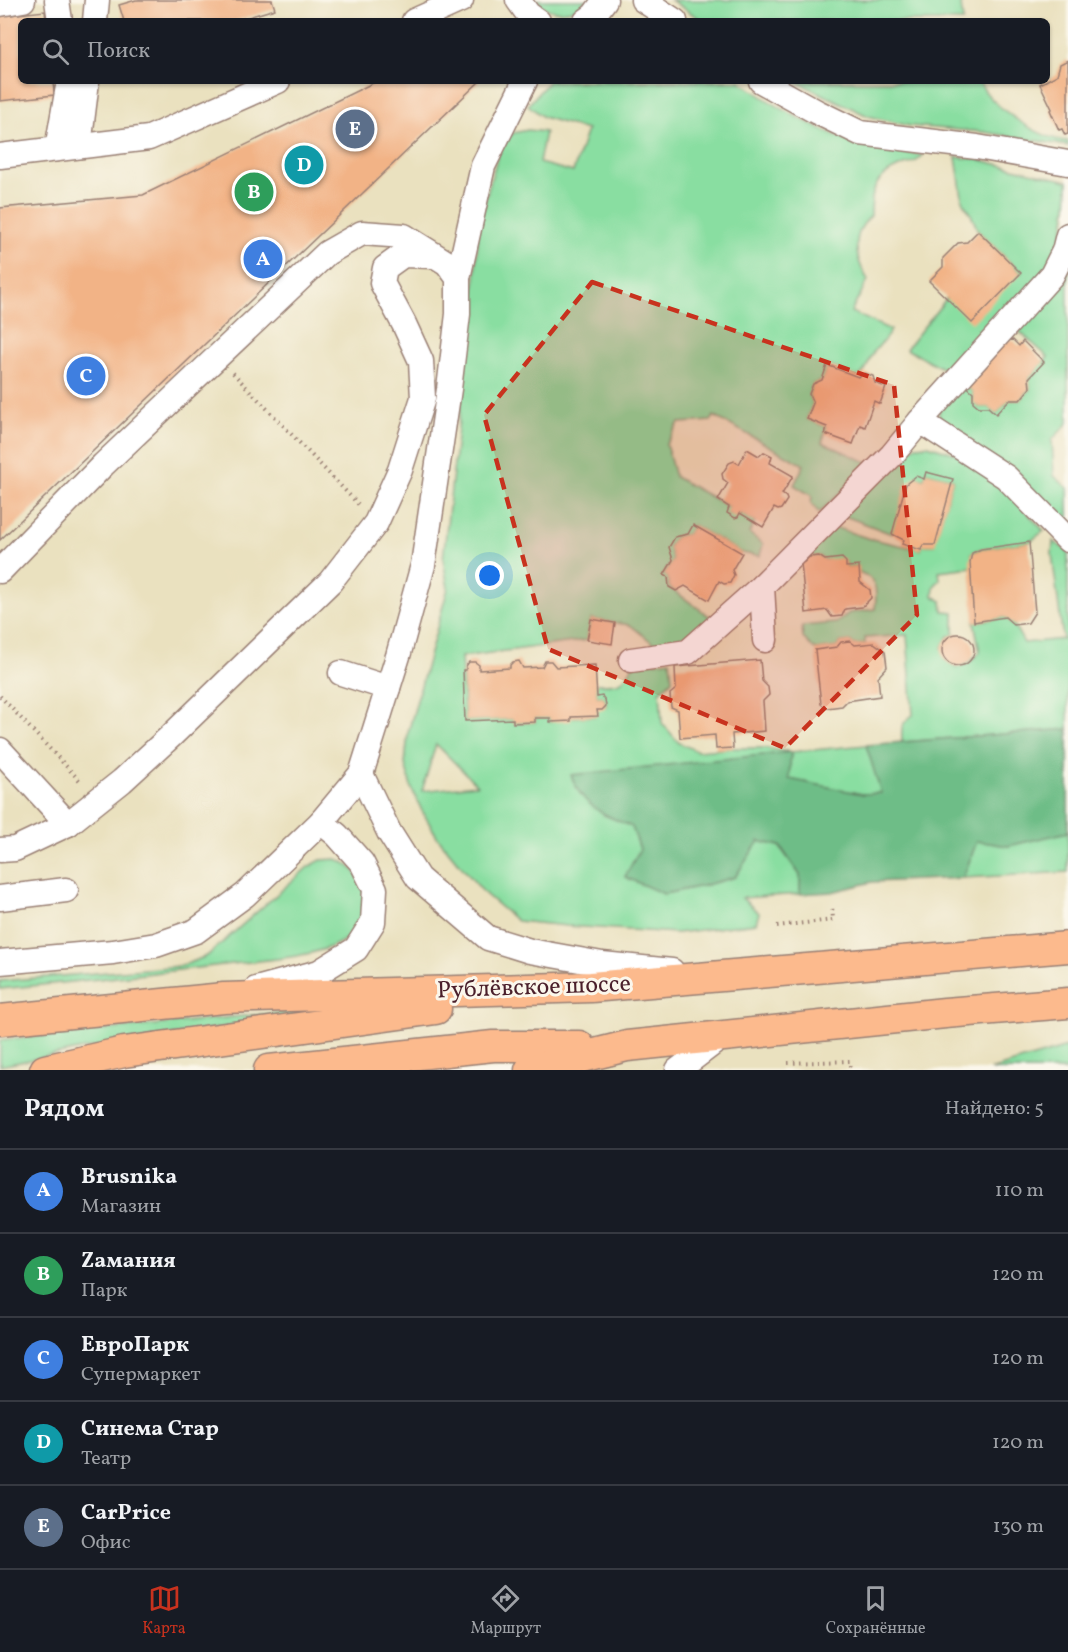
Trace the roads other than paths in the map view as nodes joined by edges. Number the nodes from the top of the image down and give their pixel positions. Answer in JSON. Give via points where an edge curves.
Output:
{"nodes":[{"id":1,"x":23,"y":0,"type":"edge"},
{"id":2,"x":57,"y":0,"type":"edge"},
{"id":3,"x":97,"y":0,"type":"edge"},
{"id":4,"x":461,"y":0,"type":"edge"},
{"id":5,"x":605,"y":0,"type":"edge"},
{"id":6,"x":643,"y":0,"type":"edge"},
{"id":7,"x":0,"y":4,"type":"edge"},
{"id":8,"x":520,"y":6,"type":"edge"},
{"id":9,"x":60,"y":18,"type":"edge"},
{"id":10,"x":95,"y":18,"type":"edge"},
{"id":11,"x":421,"y":18,"type":"edge"},
{"id":12,"x":534,"y":18,"type":"edge"},
{"id":13,"x":590,"y":18,"type":"edge"},
{"id":14,"x":670,"y":18,"type":"edge"},
{"id":15,"x":69,"y":84,"type":"edge"},
{"id":16,"x":86,"y":84,"type":"edge"},
{"id":17,"x":271,"y":84,"type":"edge"},
{"id":18,"x":524,"y":84,"type":"edge"},
{"id":19,"x":766,"y":84,"type":"edge"},
{"id":20,"x":68,"y":148,"type":"junction"},
{"id":21,"x":0,"y":156,"type":"edge"},
{"id":22,"x":1068,"y":163,"type":"edge"},
{"id":23,"x":1068,"y":235,"type":"edge"},
{"id":24,"x":433,"y":256,"type":"junction"},
{"id":25,"x":458,"y":278,"type":"junction"},
{"id":26,"x":920,"y":421,"type":"junction"},
{"id":27,"x":1068,"y":540,"type":"edge"},
{"id":28,"x":0,"y":571,"type":"edge"},
{"id":29,"x":762,"y":586,"type":"junction"},
{"id":30,"x":765,"y":640,"type":"dead end"},
{"id":31,"x":631,"y":660,"type":"dead end"},
{"id":32,"x":341,"y":673,"type":"dead end"},
{"id":33,"x":388,"y":688,"type":"junction"},
{"id":34,"x":0,"y":750,"type":"edge"},
{"id":35,"x":361,"y":774,"type":"junction"},
{"id":36,"x":321,"y":822,"type":"junction"},
{"id":37,"x":69,"y":824,"type":"junction"},
{"id":38,"x":0,"y":850,"type":"edge"},
{"id":39,"x":66,"y":891,"type":"dead end"},
{"id":40,"x":0,"y":898,"type":"edge"},
{"id":41,"x":1068,"y":947,"type":"edge"},
{"id":42,"x":0,"y":962,"type":"edge"},
{"id":43,"x":719,"y":977,"type":"junction"},
{"id":44,"x":591,"y":987,"type":"junction"},
{"id":45,"x":224,"y":998,"type":"junction"},
{"id":46,"x":1068,"y":1003,"type":"edge"},
{"id":47,"x":0,"y":1020,"type":"edge"},
{"id":48,"x":724,"y":1035,"type":"junction"},
{"id":49,"x":627,"y":1046,"type":"junction"},
{"id":50,"x":537,"y":1069,"type":"edge"},
{"id":51,"x":45,"y":1070,"type":"edge"},
{"id":52,"x":268,"y":1070,"type":"edge"},
{"id":53,"x":678,"y":1070,"type":"edge"}],
"edges":[{"from":1,"to":7,"type":"street"},
{"from":2,"to":9,"type":"street"},
{"from":3,"to":10,"type":"street"},
{"from":4,"to":11,"type":"street"},
{"from":5,"to":13,"type":"street"},
{"from":6,"to":14,"type":"street"},
{"from":8,"to":12,"type":"street"},
{"from":15,"to":20,"type":"street"},
{"from":16,"to":20,"type":"street"},
{"from":17,"to":20,"type":"street","via":[[149,138]]},
{"from":18,"to":25,"type":"street","via":[[483,166]]},
{"from":19,"to":22,"type":"street","via":[[860,133]]},
{"from":20,"to":21,"type":"street"},
{"from":23,"to":26,"type":"street","via":[[1052,275]]},
{"from":24,"to":25,"type":"street","via":[[447,263]]},
{"from":24,"to":28,"type":"street","via":[[404,236],[362,233],[327,253],[103,465]]},
{"from":24,"to":37,"type":"street","via":[[403,255],[385,268],[382,283],[421,361],[423,398],[400,470],[376,523],[330,582],[171,736]]},
{"from":25,"to":33,"type":"street","via":[[449,389],[423,565]]},
{"from":26,"to":27,"type":"street","via":[[1006,477]]},
{"from":26,"to":29,"type":"street","via":[[892,455]]},
{"from":29,"to":30,"type":"street"},
{"from":29,"to":31,"type":"street","via":[[688,652]]},
{"from":32,"to":33,"type":"street"},
{"from":33,"to":35,"type":"street"},
{"from":34,"to":37,"type":"street"},
{"from":35,"to":36,"type":"street"},
{"from":35,"to":43,"type":"street","via":[[388,832],[418,878],[488,938],[540,953],[602,964]]},
{"from":36,"to":42,"type":"street","via":[[245,895],[196,931],[156,945],[113,952]]},
{"from":36,"to":45,"type":"street","via":[[362,863],[375,889],[373,922],[356,949],[320,972]]},
{"from":37,"to":38,"type":"street","via":[[15,849]]},
{"from":39,"to":40,"type":"street"},
{"from":41,"to":43,"type":"main road","name":"Рублёвское шоссе"},
{"from":43,"to":44,"type":"main road","name":"Рублёвское шоссе"},
{"from":44,"to":45,"type":"main road","name":"Рублёвское шоссе"},
{"from":44,"to":51,"type":"main road","via":[[124,1052]]},
{"from":45,"to":47,"type":"main road","name":"Рублёвское шоссе"},
{"from":46,"to":48,"type":"main road"},
{"from":48,"to":49,"type":"main road"},
{"from":48,"to":53,"type":"street"},
{"from":49,"to":50,"type":"main road"},
{"from":49,"to":52,"type":"main road","via":[[493,1046]]}]}
